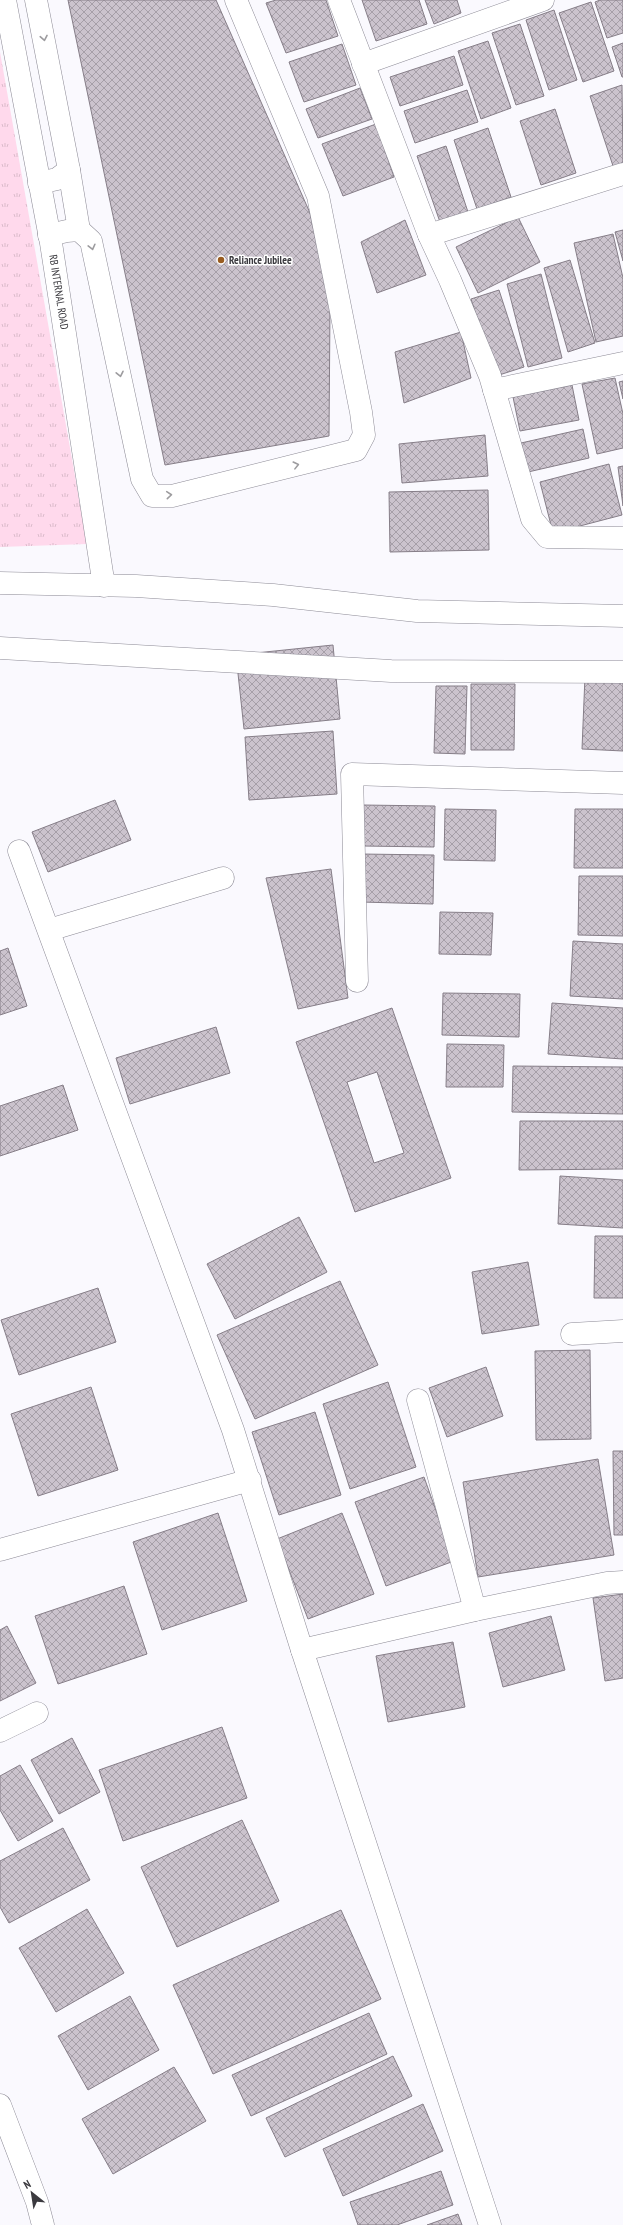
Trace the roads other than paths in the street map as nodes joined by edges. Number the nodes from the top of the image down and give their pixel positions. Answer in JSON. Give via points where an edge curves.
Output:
{"nodes":[{"id":1,"x":5,"y":0,"type":"edge"},
{"id":2,"x":36,"y":0,"type":"edge"},
{"id":3,"x":236,"y":0,"type":"edge"},
{"id":4,"x":339,"y":0,"type":"edge"},
{"id":5,"x":542,"y":0,"type":"edge"},
{"id":6,"x":363,"y":64,"type":"junction"},
{"id":7,"x":69,"y":170,"type":"junction"},
{"id":8,"x":623,"y":174,"type":"edge"},
{"id":9,"x":39,"y":182,"type":"junction"},
{"id":10,"x":79,"y":230,"type":"junction"},
{"id":11,"x":429,"y":235,"type":"junction"},
{"id":12,"x":49,"y":236,"type":"junction"},
{"id":13,"x":623,"y":362,"type":"edge"},
{"id":14,"x":494,"y":390,"type":"junction"},
{"id":15,"x":623,"y":538,"type":"edge"},
{"id":16,"x":0,"y":583,"type":"edge"},
{"id":17,"x":104,"y":586,"type":"junction"},
{"id":18,"x":623,"y":616,"type":"edge"},
{"id":19,"x":0,"y":648,"type":"edge"},
{"id":20,"x":623,"y":672,"type":"edge"},
{"id":21,"x":623,"y":783,"type":"edge"},
{"id":22,"x":19,"y":851,"type":"dead end"},
{"id":23,"x":223,"y":878,"type":"dead end"},
{"id":24,"x":49,"y":930,"type":"junction"},
{"id":25,"x":357,"y":982,"type":"dead end"},
{"id":26,"x":623,"y":1331,"type":"edge"},
{"id":27,"x":572,"y":1334,"type":"dead end"},
{"id":28,"x":418,"y":1400,"type":"dead end"},
{"id":29,"x":250,"y":1480,"type":"junction"},
{"id":30,"x":0,"y":1550,"type":"edge"},
{"id":31,"x":623,"y":1582,"type":"edge"},
{"id":32,"x":475,"y":1610,"type":"junction"},
{"id":33,"x":302,"y":1650,"type":"junction"},
{"id":34,"x":37,"y":1713,"type":"dead end"},
{"id":35,"x":0,"y":1731,"type":"edge"},
{"id":36,"x":0,"y":2106,"type":"edge"},
{"id":37,"x":43,"y":2225,"type":"edge"},
{"id":38,"x":490,"y":2225,"type":"edge"}],
"edges":[{"from":1,"to":9,"type":"street","name":"RB INTERNAL ROAD"},
{"from":2,"to":7,"type":"street","one_way":true},
{"from":10,"to":3,"type":"street","one_way":true,"via":[[91,241],[142,479],[152,496],[172,496],[356,450],[364,435],[361,412],[318,196]]},
{"from":4,"to":6,"type":"street"},
{"from":5,"to":6,"type":"street"},
{"from":6,"to":11,"type":"street"},
{"from":7,"to":9,"type":"street","via":[[57,179]]},
{"from":7,"to":10,"type":"street"},
{"from":8,"to":11,"type":"street"},
{"from":9,"to":12,"type":"street","name":"RB INTERNAL ROAD"},
{"from":10,"to":12,"type":"street"},
{"from":11,"to":14,"type":"street","via":[[453,287]]},
{"from":12,"to":17,"type":"street","name":"RB INTERNAL ROAD"},
{"from":13,"to":14,"type":"street"},
{"from":14,"to":15,"type":"street","via":[[532,519],[539,530],[547,537]]},
{"from":16,"to":17,"type":"street"},
{"from":17,"to":18,"type":"street","via":[[273,595],[417,611]]},
{"from":19,"to":20,"type":"street","via":[[391,670]]},
{"from":21,"to":25,"type":"street","via":[[352,774]]},
{"from":22,"to":24,"type":"street"},
{"from":23,"to":24,"type":"street"},
{"from":24,"to":29,"type":"street"},
{"from":26,"to":27,"type":"street"},
{"from":28,"to":32,"type":"street"},
{"from":29,"to":30,"type":"street"},
{"from":29,"to":33,"type":"street"},
{"from":31,"to":32,"type":"street"},
{"from":32,"to":33,"type":"street"},
{"from":33,"to":38,"type":"street"},
{"from":34,"to":35,"type":"street"},
{"from":36,"to":37,"type":"street","via":[[37,2202]]}]}
